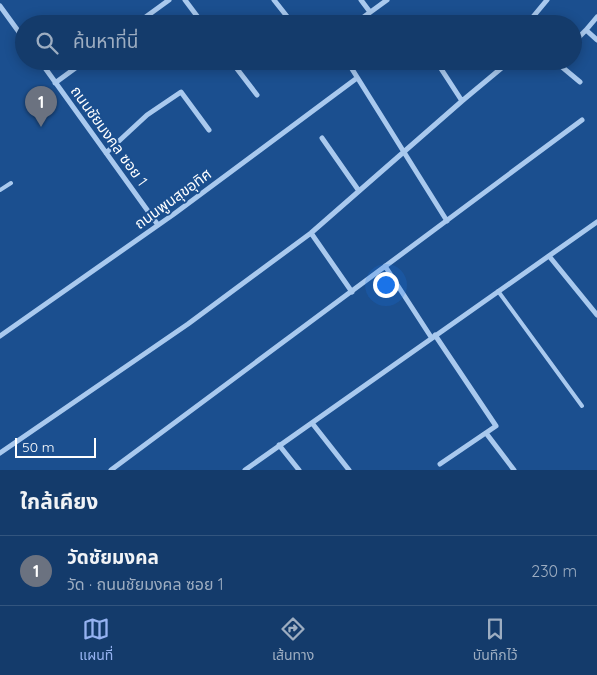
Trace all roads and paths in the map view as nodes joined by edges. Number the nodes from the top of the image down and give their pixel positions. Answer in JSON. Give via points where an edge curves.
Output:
{"nodes":[{"id":1,"x":169,"y":0,"type":"edge"},
{"id":2,"x":185,"y":0,"type":"edge"},
{"id":3,"x":274,"y":0,"type":"edge"},
{"id":4,"x":361,"y":0,"type":"edge"},
{"id":5,"x":387,"y":0,"type":"edge"},
{"id":6,"x":547,"y":0,"type":"edge"},
{"id":7,"x":0,"y":6,"type":"edge"},
{"id":8,"x":370,"y":12,"type":"junction"},
{"id":9,"x":148,"y":15,"type":"edge"},
{"id":10,"x":196,"y":15,"type":"edge"},
{"id":11,"x":286,"y":15,"type":"edge"},
{"id":12,"x":366,"y":15,"type":"edge"},
{"id":13,"x":534,"y":15,"type":"edge"},
{"id":14,"x":597,"y":17,"type":"edge"},
{"id":15,"x":15,"y":27,"type":"edge"},
{"id":16,"x":586,"y":30,"type":"junction"},
{"id":17,"x":582,"y":34,"type":"edge"},
{"id":18,"x":597,"y":40,"type":"edge"},
{"id":19,"x":46,"y":70,"type":"edge"},
{"id":20,"x":72,"y":70,"type":"edge"},
{"id":21,"x":238,"y":70,"type":"edge"},
{"id":22,"x":353,"y":70,"type":"edge"},
{"id":23,"x":442,"y":70,"type":"edge"},
{"id":24,"x":499,"y":70,"type":"edge"},
{"id":25,"x":566,"y":70,"type":"edge"},
{"id":26,"x":358,"y":78,"type":"junction"},
{"id":27,"x":55,"y":82,"type":"junction"},
{"id":28,"x":580,"y":82,"type":"dead end"},
{"id":29,"x":257,"y":95,"type":"dead end"},
{"id":30,"x":462,"y":101,"type":"junction"},
{"id":31,"x":582,"y":120,"type":"dead end"},
{"id":32,"x":209,"y":130,"type":"dead end"},
{"id":33,"x":322,"y":138,"type":"dead end"},
{"id":34,"x":404,"y":152,"type":"junction"},
{"id":35,"x":106,"y":153,"type":"junction"},
{"id":36,"x":11,"y":183,"type":"dead end"},
{"id":37,"x":0,"y":190,"type":"edge"},
{"id":38,"x":359,"y":191,"type":"junction"},
{"id":39,"x":447,"y":221,"type":"junction"},
{"id":40,"x":597,"y":222,"type":"edge"},
{"id":41,"x":158,"y":225,"type":"junction"},
{"id":42,"x":311,"y":233,"type":"junction"},
{"id":43,"x":549,"y":256,"type":"junction"},
{"id":44,"x":384,"y":266,"type":"junction"},
{"id":45,"x":498,"y":291,"type":"junction"},
{"id":46,"x":352,"y":292,"type":"junction"},
{"id":47,"x":597,"y":315,"type":"edge"},
{"id":48,"x":0,"y":336,"type":"edge"},
{"id":49,"x":433,"y":336,"type":"junction"},
{"id":50,"x":582,"y":406,"type":"dead end"},
{"id":51,"x":312,"y":423,"type":"junction"},
{"id":52,"x":486,"y":433,"type":"junction"},
{"id":53,"x":279,"y":445,"type":"junction"},
{"id":54,"x":0,"y":453,"type":"edge"},
{"id":55,"x":440,"y":464,"type":"dead end"},
{"id":56,"x":111,"y":470,"type":"edge"},
{"id":57,"x":245,"y":470,"type":"edge"},
{"id":58,"x":299,"y":470,"type":"edge"},
{"id":59,"x":349,"y":470,"type":"edge"},
{"id":60,"x":514,"y":470,"type":"edge"}],
"edges":[{"from":1,"to":9,"type":"street"},
{"from":2,"to":10,"type":"street"},
{"from":3,"to":11,"type":"street"},
{"from":4,"to":8,"type":"street"},
{"from":5,"to":8,"type":"street"},
{"from":6,"to":13,"type":"street"},
{"from":7,"to":15,"type":"street"},
{"from":8,"to":12,"type":"street"},
{"from":14,"to":16,"type":"street"},
{"from":16,"to":17,"type":"street"},
{"from":16,"to":18,"type":"street"},
{"from":19,"to":27,"type":"street","name":"ถนนชัยมงคล ซอย 1"},
{"from":20,"to":27,"type":"street"},
{"from":21,"to":29,"type":"street"},
{"from":22,"to":26,"type":"street"},
{"from":23,"to":30,"type":"street"},
{"from":24,"to":30,"type":"street"},
{"from":25,"to":28,"type":"street"},
{"from":26,"to":34,"type":"street"},
{"from":26,"to":41,"type":"street","name":"ถนนพูนสุขอุทิศ"},
{"from":27,"to":35,"type":"street","name":"ถนนชัยมงคล ซอย 1"},
{"from":30,"to":34,"type":"street"},
{"from":31,"to":39,"type":"street"},
{"from":32,"to":35,"type":"street","via":[[182,92],[147,115]]},
{"from":33,"to":38,"type":"street"},
{"from":34,"to":38,"type":"street"},
{"from":34,"to":39,"type":"street"},
{"from":35,"to":41,"type":"street","name":"ถนนชัยมงคล ซอย 1"},
{"from":36,"to":37,"type":"lane"},
{"from":38,"to":42,"type":"street"},
{"from":39,"to":44,"type":"street"},
{"from":40,"to":43,"type":"street"},
{"from":41,"to":48,"type":"street","name":"ถนนพูนสุขอุทิศ"},
{"from":42,"to":46,"type":"street"},
{"from":42,"to":54,"type":"street","via":[[188,324]]},
{"from":43,"to":45,"type":"street"},
{"from":43,"to":47,"type":"street"},
{"from":44,"to":46,"type":"street"},
{"from":44,"to":49,"type":"street"},
{"from":45,"to":49,"type":"street"},
{"from":45,"to":50,"type":"lane"},
{"from":46,"to":56,"type":"street"},
{"from":49,"to":51,"type":"street"},
{"from":49,"to":52,"type":"street","via":[[496,426]]},
{"from":51,"to":53,"type":"street"},
{"from":51,"to":59,"type":"street"},
{"from":52,"to":55,"type":"street"},
{"from":52,"to":60,"type":"street"},
{"from":53,"to":57,"type":"street"},
{"from":53,"to":58,"type":"street"}]}
